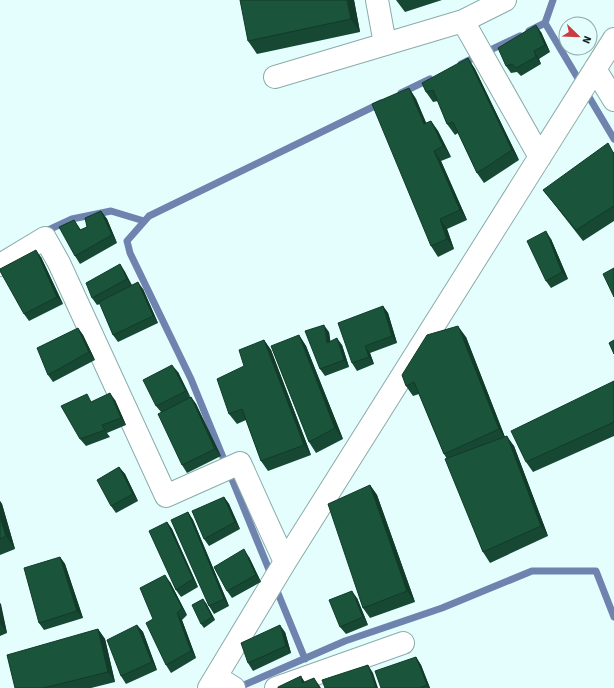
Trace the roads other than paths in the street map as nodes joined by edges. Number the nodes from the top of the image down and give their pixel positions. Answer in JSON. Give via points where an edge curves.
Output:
{"nodes":[{"id":1,"x":377,"y":0,"type":"edge"},
{"id":2,"x":505,"y":0,"type":"edge"},
{"id":3,"x":463,"y":21,"type":"junction"},
{"id":4,"x":614,"y":40,"type":"edge"},
{"id":5,"x":386,"y":44,"type":"junction"},
{"id":6,"x":275,"y":77,"type":"dead end"},
{"id":7,"x":587,"y":83,"type":"junction"},
{"id":8,"x":614,"y":100,"type":"edge"},
{"id":9,"x":540,"y":156,"type":"junction"},
{"id":10,"x":0,"y":266,"type":"edge"},
{"id":11,"x":285,"y":562,"type":"junction"},
{"id":12,"x":403,"y":643,"type":"dead end"},
{"id":13,"x":222,"y":685,"type":"edge"},
{"id":14,"x":276,"y":688,"type":"edge"}],
"edges":[{"from":1,"to":5,"type":"street"},
{"from":2,"to":3,"type":"street"},
{"from":3,"to":5,"type":"street"},
{"from":3,"to":9,"type":"street"},
{"from":4,"to":7,"type":"street"},
{"from":5,"to":6,"type":"street"},
{"from":7,"to":8,"type":"street"},
{"from":7,"to":9,"type":"street"},
{"from":9,"to":11,"type":"street"},
{"from":10,"to":11,"type":"street","via":[[45,238],[59,263],[166,496],[240,463]]},
{"from":11,"to":13,"type":"street"},
{"from":12,"to":14,"type":"street"}]}
